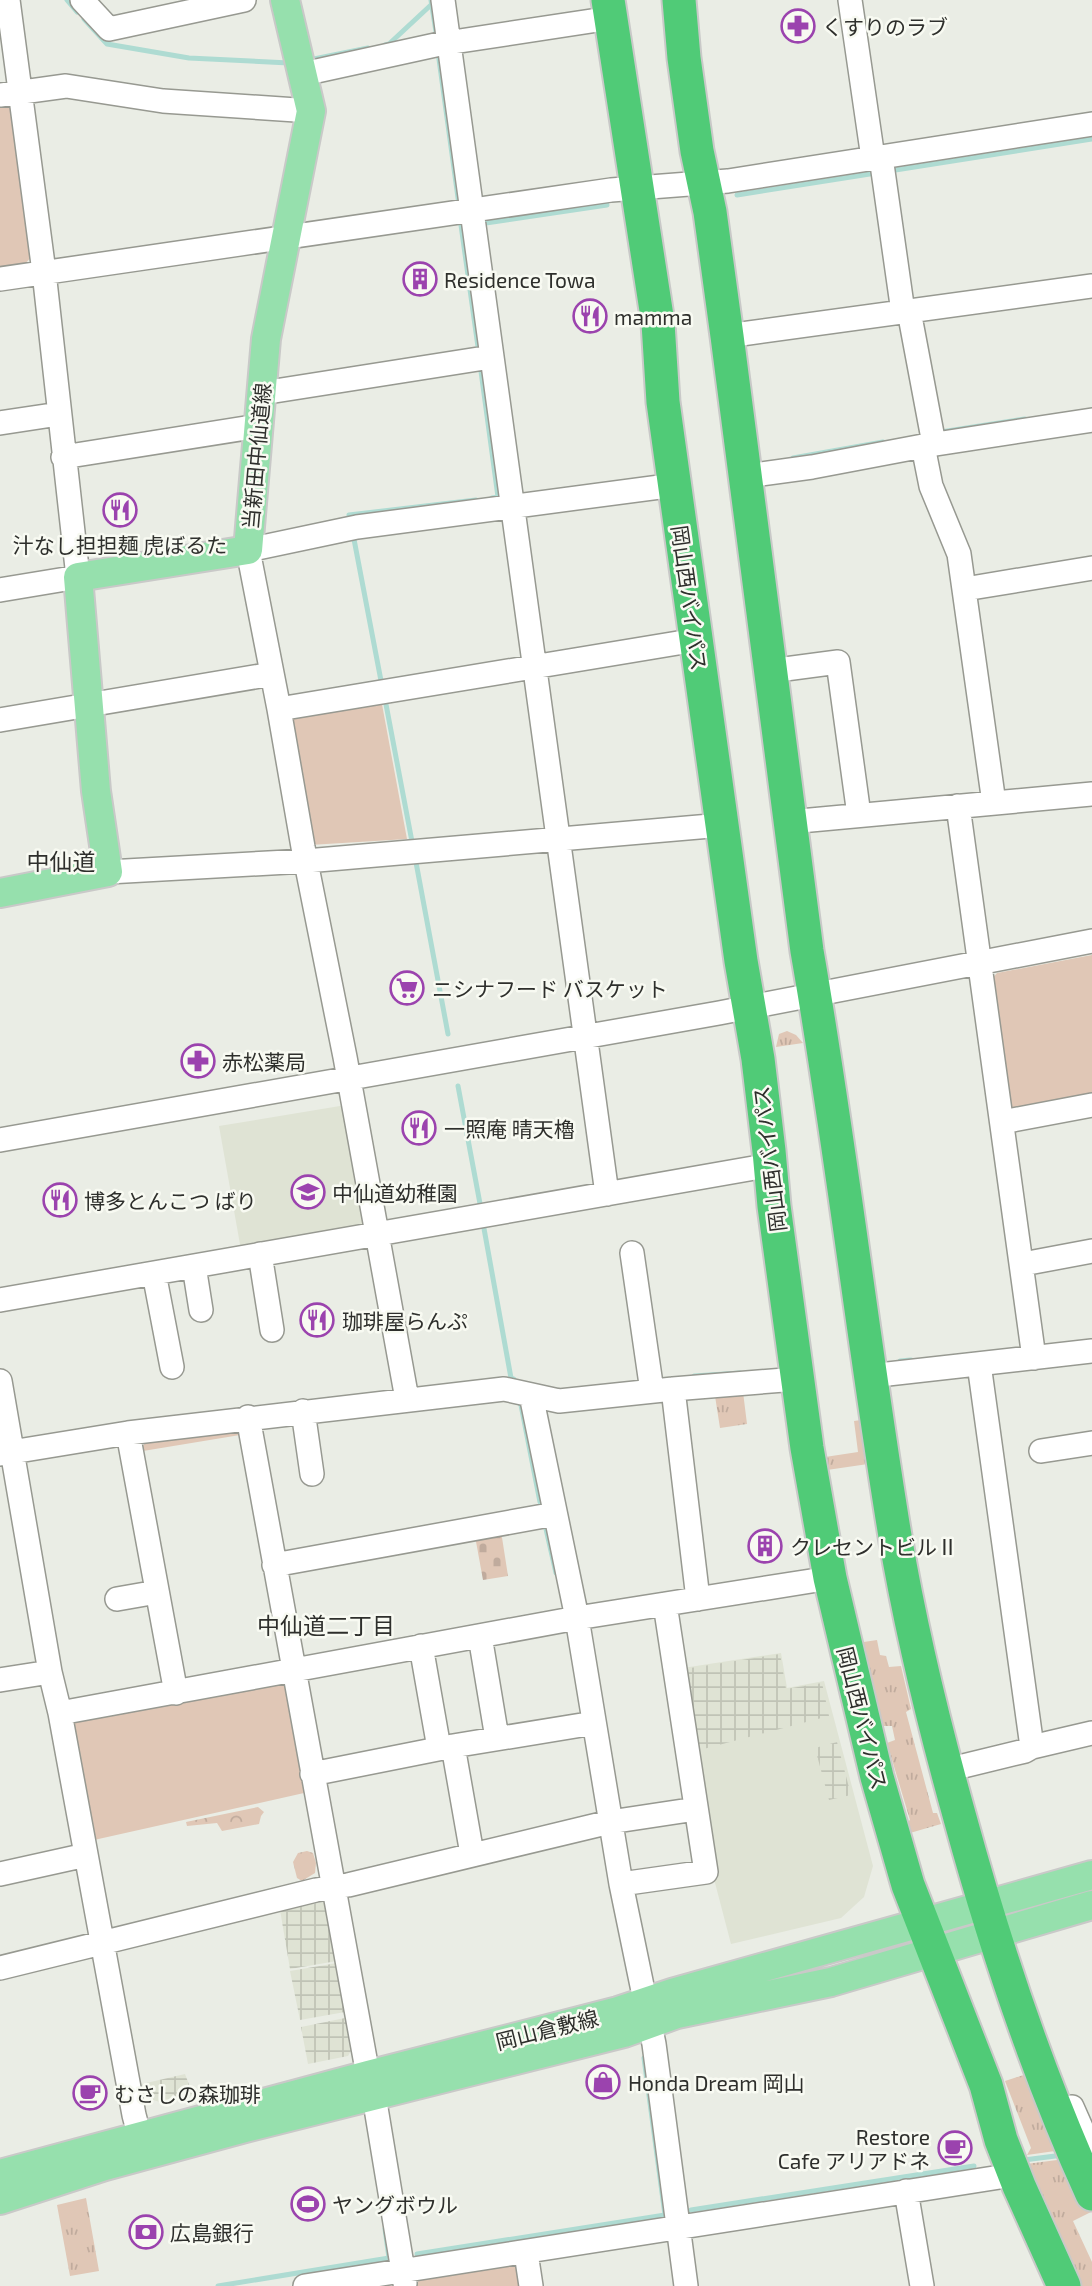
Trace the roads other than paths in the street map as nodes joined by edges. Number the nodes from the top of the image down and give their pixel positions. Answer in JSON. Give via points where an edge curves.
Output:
{"nodes":[{"id":1,"x":8,"y":0,"type":"edge"},
{"id":2,"x":82,"y":0,"type":"edge"},
{"id":3,"x":244,"y":0,"type":"edge"},
{"id":4,"x":285,"y":0,"type":"edge"},
{"id":5,"x":443,"y":0,"type":"edge"},
{"id":6,"x":679,"y":0,"type":"edge"},
{"id":7,"x":850,"y":0,"type":"edge"},
{"id":8,"x":610,"y":9,"type":"edge"},
{"id":9,"x":440,"y":45,"type":"junction"},
{"id":10,"x":301,"y":66,"type":"junction"},
{"id":11,"x":11,"y":93,"type":"edge"},
{"id":12,"x":311,"y":111,"type":"junction"},
{"id":13,"x":1092,"y":124,"type":"edge"},
{"id":14,"x":880,"y":165,"type":"junction"},
{"id":15,"x":704,"y":183,"type":"junction"},
{"id":16,"x":637,"y":188,"type":"junction"},
{"id":17,"x":467,"y":217,"type":"junction"},
{"id":18,"x":285,"y":237,"type":"junction"},
{"id":19,"x":44,"y":272,"type":"junction"},
{"id":20,"x":0,"y":279,"type":"edge"},
{"id":21,"x":1092,"y":286,"type":"edge"},
{"id":22,"x":906,"y":311,"type":"junction"},
{"id":23,"x":727,"y":336,"type":"junction"},
{"id":24,"x":483,"y":358,"type":"junction"},
{"id":25,"x":262,"y":393,"type":"junction"},
{"id":26,"x":59,"y":415,"type":"junction"},
{"id":27,"x":1092,"y":421,"type":"edge"},
{"id":28,"x":0,"y":423,"type":"edge"},
{"id":29,"x":258,"y":426,"type":"junction"},
{"id":30,"x":931,"y":439,"type":"junction"},
{"id":31,"x":63,"y":457,"type":"junction"},
{"id":32,"x":746,"y":476,"type":"junction"},
{"id":33,"x":675,"y":485,"type":"junction"},
{"id":34,"x":510,"y":500,"type":"junction"},
{"id":35,"x":248,"y":550,"type":"junction"},
{"id":36,"x":1092,"y":568,"type":"edge"},
{"id":37,"x":78,"y":578,"type":"junction"},
{"id":38,"x":965,"y":589,"type":"junction"},
{"id":39,"x":0,"y":590,"type":"edge"},
{"id":40,"x":696,"y":640,"type":"junction"},
{"id":41,"x":533,"y":666,"type":"junction"},
{"id":42,"x":770,"y":671,"type":"junction"},
{"id":43,"x":272,"y":674,"type":"junction"},
{"id":44,"x":89,"y":705,"type":"junction"},
{"id":45,"x":279,"y":709,"type":"junction"},
{"id":46,"x":0,"y":720,"type":"edge"},
{"id":47,"x":1092,"y":794,"type":"edge"},
{"id":48,"x":993,"y":798,"type":"junction"},
{"id":49,"x":958,"y":806,"type":"junction"},
{"id":50,"x":858,"y":809,"type":"junction"},
{"id":51,"x":789,"y":822,"type":"junction"},
{"id":52,"x":722,"y":825,"type":"junction"},
{"id":53,"x":558,"y":834,"type":"junction"},
{"id":54,"x":305,"y":854,"type":"junction"},
{"id":55,"x":107,"y":866,"type":"junction"},
{"id":56,"x":0,"y":893,"type":"edge"},
{"id":57,"x":1092,"y":941,"type":"edge"},
{"id":58,"x":980,"y":963,"type":"junction"},
{"id":59,"x":815,"y":995,"type":"junction"},
{"id":60,"x":749,"y":1007,"type":"junction"},
{"id":61,"x":586,"y":1036,"type":"junction"},
{"id":62,"x":349,"y":1077,"type":"junction"},
{"id":63,"x":1092,"y":1105,"type":"edge"},
{"id":64,"x":1002,"y":1122,"type":"junction"},
{"id":65,"x":0,"y":1140,"type":"edge"},
{"id":66,"x":771,"y":1165,"type":"junction"},
{"id":67,"x":607,"y":1194,"type":"junction"},
{"id":68,"x":376,"y":1234,"type":"junction"},
{"id":69,"x":1092,"y":1251,"type":"edge"},
{"id":70,"x":632,"y":1253,"type":"dead end"},
{"id":71,"x":260,"y":1254,"type":"junction"},
{"id":72,"x":1023,"y":1264,"type":"junction"},
{"id":73,"x":194,"y":1266,"type":"junction"},
{"id":74,"x":154,"y":1273,"type":"junction"},
{"id":75,"x":0,"y":1300,"type":"edge"},
{"id":76,"x":201,"y":1310,"type":"dead end"},
{"id":77,"x":272,"y":1330,"type":"dead end"},
{"id":78,"x":1092,"y":1351,"type":"edge"},
{"id":79,"x":1034,"y":1352,"type":"junction"},
{"id":80,"x":979,"y":1364,"type":"junction"},
{"id":81,"x":172,"y":1367,"type":"dead end"},
{"id":82,"x":870,"y":1376,"type":"junction"},
{"id":83,"x":797,"y":1379,"type":"junction"},
{"id":84,"x":0,"y":1381,"type":"edge"},
{"id":85,"x":656,"y":1385,"type":"junction"},
{"id":86,"x":520,"y":1392,"type":"junction"},
{"id":87,"x":407,"y":1399,"type":"junction"},
{"id":88,"x":304,"y":1416,"type":"junction"},
{"id":89,"x":248,"y":1417,"type":"junction"},
{"id":90,"x":128,"y":1433,"type":"junction"},
{"id":91,"x":1092,"y":1443,"type":"edge"},
{"id":92,"x":1041,"y":1451,"type":"dead end"},
{"id":93,"x":6,"y":1453,"type":"edge"},
{"id":94,"x":312,"y":1474,"type":"dead end"},
{"id":95,"x":555,"y":1514,"type":"junction"},
{"id":96,"x":274,"y":1565,"type":"junction"},
{"id":97,"x":830,"y":1578,"type":"junction"},
{"id":98,"x":158,"y":1592,"type":"junction"},
{"id":99,"x":117,"y":1599,"type":"dead end"},
{"id":100,"x":698,"y":1599,"type":"junction"},
{"id":101,"x":665,"y":1604,"type":"junction"},
{"id":102,"x":577,"y":1618,"type":"junction"},
{"id":103,"x":480,"y":1636,"type":"junction"},
{"id":104,"x":421,"y":1646,"type":"junction"},
{"id":105,"x":293,"y":1671,"type":"junction"},
{"id":106,"x":50,"y":1672,"type":"junction"},
{"id":107,"x":0,"y":1681,"type":"edge"},
{"id":108,"x":176,"y":1693,"type":"junction"},
{"id":109,"x":60,"y":1713,"type":"junction"},
{"id":110,"x":594,"y":1723,"type":"junction"},
{"id":111,"x":1092,"y":1733,"type":"edge"},
{"id":112,"x":497,"y":1738,"type":"junction"},
{"id":113,"x":446,"y":1747,"type":"junction"},
{"id":114,"x":1032,"y":1747,"type":"junction"},
{"id":115,"x":947,"y":1770,"type":"junction"},
{"id":116,"x":312,"y":1774,"type":"junction"},
{"id":117,"x":696,"y":1809,"type":"junction"},
{"id":118,"x":610,"y":1822,"type":"junction"},
{"id":119,"x":471,"y":1854,"type":"junction"},
{"id":120,"x":86,"y":1855,"type":"junction"},
{"id":121,"x":0,"y":1874,"type":"edge"},
{"id":122,"x":1092,"y":1875,"type":"edge"},
{"id":123,"x":621,"y":1884,"type":"junction"},
{"id":124,"x":332,"y":1887,"type":"junction"},
{"id":125,"x":1092,"y":1905,"type":"edge"},
{"id":126,"x":990,"y":1920,"type":"junction"},
{"id":127,"x":929,"y":1937,"type":"junction"},
{"id":128,"x":102,"y":1943,"type":"junction"},
{"id":129,"x":0,"y":1968,"type":"edge"},
{"id":130,"x":648,"y":2013,"type":"junction"},
{"id":131,"x":1031,"y":2043,"type":"junction"},
{"id":132,"x":371,"y":2085,"type":"junction"},
{"id":133,"x":986,"y":2085,"type":"junction"},
{"id":134,"x":142,"y":2146,"type":"junction"},
{"id":135,"x":1092,"y":2152,"type":"edge"},
{"id":136,"x":0,"y":2174,"type":"edge"},
{"id":137,"x":1000,"y":2177,"type":"junction"},
{"id":138,"x":906,"y":2191,"type":"junction"},
{"id":139,"x":1092,"y":2194,"type":"edge"},
{"id":140,"x":0,"y":2200,"type":"edge"},
{"id":141,"x":679,"y":2228,"type":"junction"},
{"id":142,"x":526,"y":2253,"type":"junction"},
{"id":143,"x":404,"y":2278,"type":"edge"},
{"id":144,"x":330,"y":2284,"type":"edge"},
{"id":145,"x":305,"y":2286,"type":"edge"},
{"id":146,"x":531,"y":2286,"type":"edge"},
{"id":147,"x":686,"y":2286,"type":"edge"},
{"id":148,"x":922,"y":2286,"type":"edge"},
{"id":149,"x":1049,"y":2286,"type":"edge"},
{"id":150,"x":1064,"y":2286,"type":"edge"}],
"edges":[{"from":1,"to":11,"type":"street"},
{"from":2,"to":3,"type":"street","via":[[109,29]]},
{"from":4,"to":10,"type":"main road","name":"当新田中仙道線"},
{"from":5,"to":9,"type":"street"},
{"from":6,"to":15,"type":"highway"},
{"from":7,"to":14,"type":"street"},
{"from":8,"to":9,"type":"street"},
{"from":8,"to":16,"type":"highway","name":"岡山西バイパス"},
{"from":9,"to":10,"type":"street"},
{"from":9,"to":17,"type":"street"},
{"from":10,"to":12,"type":"main road","name":"当新田中仙道線"},
{"from":11,"to":12,"type":"street","via":[[66,86],[163,101]]},
{"from":11,"to":19,"type":"street"},
{"from":12,"to":18,"type":"main road","name":"当新田中仙道線"},
{"from":13,"to":14,"type":"street"},
{"from":14,"to":15,"type":"street"},
{"from":14,"to":22,"type":"street"},
{"from":15,"to":16,"type":"street"},
{"from":15,"to":23,"type":"highway"},
{"from":16,"to":17,"type":"street"},
{"from":16,"to":33,"type":"highway","name":"岡山西バイパス"},
{"from":17,"to":18,"type":"street"},
{"from":17,"to":24,"type":"street"},
{"from":18,"to":19,"type":"street"},
{"from":18,"to":25,"type":"main road","name":"当新田中仙道線","via":[[265,339]]},
{"from":19,"to":20,"type":"street"},
{"from":19,"to":26,"type":"street"},
{"from":21,"to":22,"type":"street"},
{"from":22,"to":23,"type":"street"},
{"from":22,"to":30,"type":"street"},
{"from":23,"to":32,"type":"highway"},
{"from":24,"to":25,"type":"street"},
{"from":24,"to":34,"type":"street"},
{"from":25,"to":29,"type":"main road","name":"当新田中仙道線"},
{"from":26,"to":28,"type":"street"},
{"from":26,"to":31,"type":"street"},
{"from":27,"to":30,"type":"street"},
{"from":29,"to":31,"type":"street"},
{"from":29,"to":35,"type":"main road","name":"当新田中仙道線"},
{"from":30,"to":32,"type":"street","via":[[812,467]]},
{"from":30,"to":38,"type":"street","via":[[931,486],[959,554]]},
{"from":31,"to":37,"type":"street"},
{"from":32,"to":42,"type":"highway"},
{"from":33,"to":34,"type":"street"},
{"from":33,"to":40,"type":"highway","name":"岡山西バイパス"},
{"from":34,"to":35,"type":"street"},
{"from":34,"to":41,"type":"street"},
{"from":35,"to":37,"type":"main road","name":"当新田中仙道線"},
{"from":35,"to":43,"type":"street"},
{"from":36,"to":38,"type":"street"},
{"from":37,"to":39,"type":"street"},
{"from":37,"to":44,"type":"main road"},
{"from":38,"to":48,"type":"street"},
{"from":40,"to":41,"type":"street"},
{"from":40,"to":52,"type":"highway","name":"岡山西バイパス"},
{"from":41,"to":45,"type":"street"},
{"from":41,"to":53,"type":"street"},
{"from":42,"to":50,"type":"street","via":[[838,662]]},
{"from":42,"to":51,"type":"highway"},
{"from":43,"to":44,"type":"street"},
{"from":43,"to":45,"type":"street"},
{"from":44,"to":46,"type":"street"},
{"from":44,"to":55,"type":"main road"},
{"from":45,"to":54,"type":"street"},
{"from":47,"to":48,"type":"street"},
{"from":48,"to":49,"type":"street"},
{"from":49,"to":50,"type":"street"},
{"from":49,"to":58,"type":"street"},
{"from":50,"to":51,"type":"street"},
{"from":51,"to":59,"type":"highway"},
{"from":52,"to":53,"type":"street"},
{"from":52,"to":60,"type":"highway","name":"岡山西バイパス"},
{"from":53,"to":54,"type":"street","via":[[415,851]]},
{"from":53,"to":61,"type":"street"},
{"from":54,"to":55,"type":"street"},
{"from":54,"to":62,"type":"street"},
{"from":55,"to":56,"type":"main road"},
{"from":57,"to":58,"type":"street"},
{"from":58,"to":59,"type":"street"},
{"from":58,"to":64,"type":"street"},
{"from":59,"to":60,"type":"street"},
{"from":59,"to":82,"type":"highway"},
{"from":60,"to":61,"type":"street"},
{"from":60,"to":66,"type":"highway","name":"岡山西バイパス"},
{"from":61,"to":62,"type":"street"},
{"from":61,"to":67,"type":"street"},
{"from":62,"to":65,"type":"street"},
{"from":62,"to":68,"type":"street"},
{"from":63,"to":64,"type":"street"},
{"from":64,"to":72,"type":"street"},
{"from":66,"to":67,"type":"street"},
{"from":66,"to":83,"type":"highway","name":"岡山西バイパス"},
{"from":67,"to":68,"type":"street"},
{"from":68,"to":71,"type":"street"},
{"from":68,"to":87,"type":"street"},
{"from":69,"to":72,"type":"street"},
{"from":70,"to":85,"type":"street"},
{"from":71,"to":73,"type":"street"},
{"from":71,"to":77,"type":"street"},
{"from":72,"to":79,"type":"street"},
{"from":73,"to":74,"type":"street"},
{"from":73,"to":76,"type":"street"},
{"from":74,"to":75,"type":"street"},
{"from":74,"to":81,"type":"street"},
{"from":78,"to":79,"type":"street"},
{"from":79,"to":80,"type":"street"},
{"from":80,"to":82,"type":"street"},
{"from":80,"to":114,"type":"street"},
{"from":82,"to":115,"type":"highway","via":[[906,1595]]},
{"from":83,"to":85,"type":"street"},
{"from":83,"to":97,"type":"highway","name":"岡山西バイパス"},
{"from":84,"to":93,"type":"street"},
{"from":85,"to":86,"type":"street","via":[[558,1401]]},
{"from":85,"to":100,"type":"street"},
{"from":86,"to":87,"type":"street"},
{"from":86,"to":95,"type":"street"},
{"from":87,"to":88,"type":"street"},
{"from":88,"to":89,"type":"street"},
{"from":88,"to":94,"type":"street"},
{"from":89,"to":90,"type":"street"},
{"from":89,"to":96,"type":"street"},
{"from":90,"to":93,"type":"street"},
{"from":90,"to":98,"type":"street"},
{"from":91,"to":92,"type":"street"},
{"from":93,"to":106,"type":"street"},
{"from":95,"to":96,"type":"street"},
{"from":95,"to":102,"type":"street"},
{"from":96,"to":105,"type":"street"},
{"from":97,"to":100,"type":"street"},
{"from":97,"to":127,"type":"highway","name":"岡山西バイパス","via":[[877,1777],[908,1885]]},
{"from":98,"to":99,"type":"street"},
{"from":98,"to":108,"type":"street"},
{"from":100,"to":101,"type":"street"},
{"from":101,"to":102,"type":"street"},
{"from":101,"to":117,"type":"street"},
{"from":102,"to":103,"type":"street"},
{"from":102,"to":110,"type":"street"},
{"from":103,"to":104,"type":"street"},
{"from":103,"to":112,"type":"street"},
{"from":104,"to":105,"type":"street"},
{"from":104,"to":113,"type":"street"},
{"from":105,"to":108,"type":"street"},
{"from":105,"to":116,"type":"street"},
{"from":106,"to":107,"type":"street"},
{"from":106,"to":109,"type":"street"},
{"from":108,"to":109,"type":"street"},
{"from":109,"to":120,"type":"street"},
{"from":110,"to":112,"type":"street"},
{"from":110,"to":118,"type":"street"},
{"from":111,"to":114,"type":"street"},
{"from":112,"to":113,"type":"street"},
{"from":113,"to":116,"type":"street"},
{"from":113,"to":119,"type":"street"},
{"from":114,"to":115,"type":"street"},
{"from":115,"to":126,"type":"highway"},
{"from":116,"to":124,"type":"street"},
{"from":117,"to":118,"type":"street"},
{"from":117,"to":123,"type":"street","via":[[706,1871]]},
{"from":118,"to":119,"type":"street"},
{"from":118,"to":123,"type":"street"},
{"from":119,"to":124,"type":"street"},
{"from":120,"to":121,"type":"street"},
{"from":120,"to":128,"type":"street"},
{"from":122,"to":126,"type":"main road","name":"岡山倉敷線"},
{"from":123,"to":130,"type":"street"},
{"from":124,"to":128,"type":"street"},
{"from":124,"to":132,"type":"street"},
{"from":125,"to":126,"type":"main road","name":"岡山倉敷線"},
{"from":126,"to":127,"type":"main road","name":"岡山倉敷線"},
{"from":126,"to":131,"type":"highway"},
{"from":127,"to":130,"type":"main road","name":"岡山倉敷線","via":[[831,1982],[677,2014]]},
{"from":127,"to":133,"type":"highway","name":"岡山西バイパス"},
{"from":128,"to":129,"type":"street"},
{"from":128,"to":134,"type":"street"},
{"from":130,"to":132,"type":"main road","name":"岡山倉敷線","via":[[624,2033]]},
{"from":130,"to":141,"type":"street"},
{"from":131,"to":135,"type":"street","via":[[1061,2080]]},
{"from":131,"to":139,"type":"highway"},
{"from":132,"to":134,"type":"main road","name":"岡山倉敷線"},
{"from":132,"to":143,"type":"street"},
{"from":133,"to":137,"type":"street","via":[[984,2130]]},
{"from":133,"to":150,"type":"highway","name":"岡山西バイパス","via":[[1001,2140]]},
{"from":134,"to":136,"type":"main road","name":"岡山倉敷線"},
{"from":134,"to":140,"type":"main road","name":"岡山倉敷線"},
{"from":137,"to":138,"type":"street"},
{"from":137,"to":149,"type":"street"},
{"from":138,"to":141,"type":"street"},
{"from":138,"to":148,"type":"street"},
{"from":141,"to":142,"type":"street"},
{"from":141,"to":147,"type":"street"},
{"from":142,"to":143,"type":"street"},
{"from":142,"to":146,"type":"street"},
{"from":143,"to":144,"type":"street"},
{"from":144,"to":145,"type":"street"}]}
